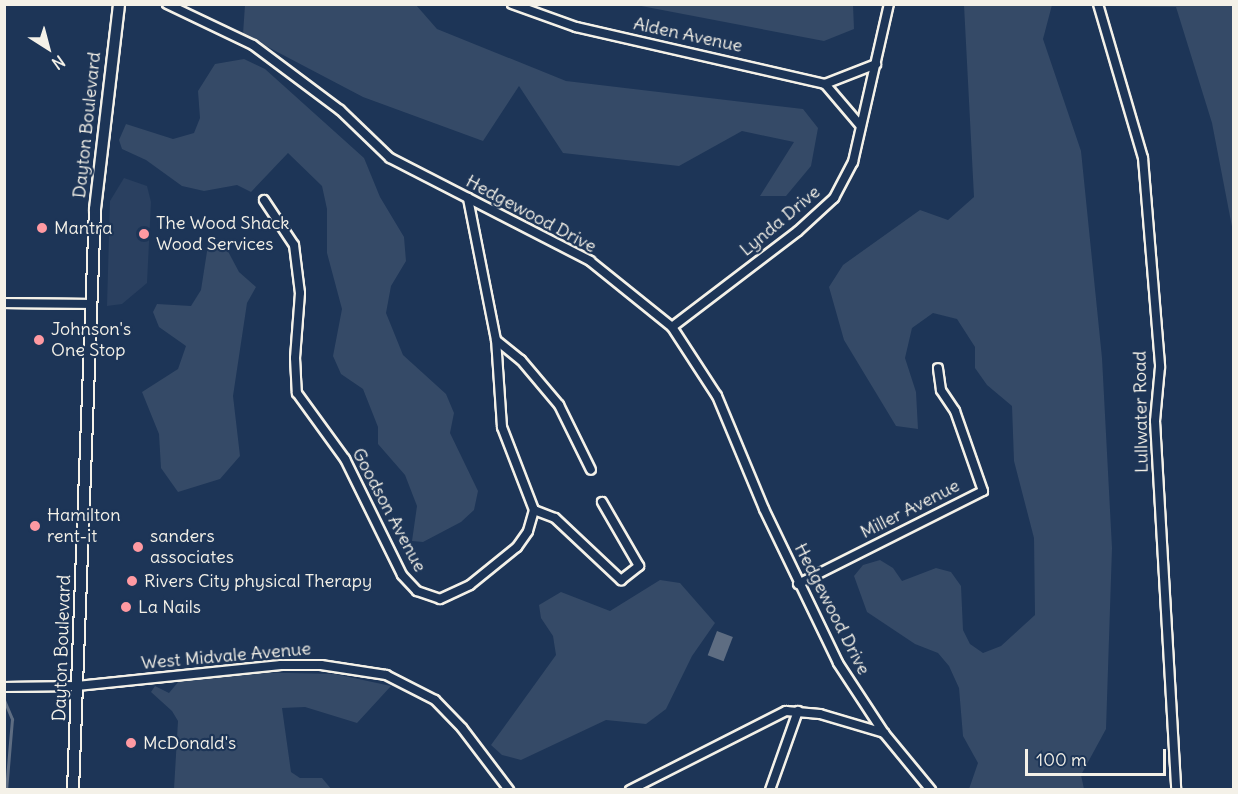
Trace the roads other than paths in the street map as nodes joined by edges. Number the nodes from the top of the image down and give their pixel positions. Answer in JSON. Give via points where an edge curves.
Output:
{"nodes":[{"id":1,"x":118,"y":4,"type":"edge"},
{"id":2,"x":167,"y":4,"type":"edge"},
{"id":3,"x":512,"y":4,"type":"edge"},
{"id":4,"x":889,"y":4,"type":"edge"},
{"id":5,"x":1098,"y":4,"type":"edge"},
{"id":6,"x":876,"y":64,"type":"junction"},
{"id":7,"x":825,"y":84,"type":"junction"},
{"id":8,"x":860,"y":125,"type":"junction"},
{"id":9,"x":468,"y":198,"type":"junction"},
{"id":10,"x":264,"y":200,"type":"dead end"},
{"id":11,"x":4,"y":303,"type":"edge"},
{"id":12,"x":91,"y":304,"type":"junction"},
{"id":13,"x":672,"y":327,"type":"junction"},
{"id":14,"x":496,"y":340,"type":"junction"},
{"id":15,"x":938,"y":368,"type":"dead end"},
{"id":16,"x":591,"y":470,"type":"dead end"},
{"id":17,"x":602,"y":502,"type":"dead end"},
{"id":18,"x":534,"y":510,"type":"junction"},
{"id":19,"x":798,"y":584,"type":"junction"},
{"id":20,"x":78,"y":686,"type":"junction"},
{"id":21,"x":5,"y":687,"type":"edge"},
{"id":22,"x":798,"y":711,"type":"junction"},
{"id":23,"x":885,"y":733,"type":"junction"},
{"id":24,"x":73,"y":789,"type":"edge"},
{"id":25,"x":508,"y":789,"type":"edge"},
{"id":26,"x":630,"y":789,"type":"edge"},
{"id":27,"x":770,"y":789,"type":"edge"},
{"id":28,"x":931,"y":789,"type":"edge"},
{"id":29,"x":1176,"y":789,"type":"edge"}],
"edges":[{"from":1,"to":12,"type":"main road","name":"Dayton Boulevard","via":[[99,165]]},
{"from":2,"to":9,"type":"street","name":"Hedgewood Drive","via":[[253,45],[340,111],[390,158]]},
{"from":3,"to":7,"type":"street","name":"Alden Avenue","via":[[576,27]]},
{"from":4,"to":6,"type":"street","name":"Lynda Drive"},
{"from":5,"to":29,"type":"street","name":"Lullwater Road","via":[[1143,158],[1160,367],[1155,421]]},
{"from":6,"to":7,"type":"street"},
{"from":6,"to":8,"type":"street","name":"Lynda Drive"},
{"from":7,"to":8,"type":"street"},
{"from":8,"to":13,"type":"street","name":"Lynda Drive","via":[[853,162],[834,198],[798,231]]},
{"from":9,"to":13,"type":"street","name":"Hedgewood Drive","via":[[590,261]]},
{"from":9,"to":14,"type":"street"},
{"from":10,"to":18,"type":"street","name":"Goodson Avenue","via":[[294,244],[300,292],[295,358],[297,393],[345,459],[382,538],[410,585],[428,597],[440,599],[461,591],[517,547],[528,531]]},
{"from":11,"to":12,"type":"street"},
{"from":12,"to":20,"type":"main road","name":"Dayton Boulevard"},
{"from":13,"to":19,"type":"street","name":"Hedgewood Drive","via":[[717,396]]},
{"from":14,"to":16,"type":"street","via":[[521,360],[559,405]]},
{"from":14,"to":18,"type":"street","via":[[502,427]]},
{"from":15,"to":19,"type":"street","name":"Miller Avenue","via":[[941,390],[955,411],[984,491]]},
{"from":17,"to":18,"type":"street","via":[[639,566],[621,580],[555,518]]},
{"from":19,"to":23,"type":"street","name":"Hedgewood Drive","via":[[838,663]]},
{"from":20,"to":21,"type":"street","name":"West Midvale Avenue"},
{"from":20,"to":24,"type":"main road","name":"Dayton Boulevard"},
{"from":20,"to":25,"type":"street","name":"West Midvale Avenue","via":[[281,665],[321,665],[386,675],[435,700],[462,728]]},
{"from":22,"to":23,"type":"street"},
{"from":22,"to":26,"type":"street","via":[[786,711],[746,729]]},
{"from":22,"to":27,"type":"street"},
{"from":23,"to":28,"type":"street","name":"Hedgewood Drive"}]}
